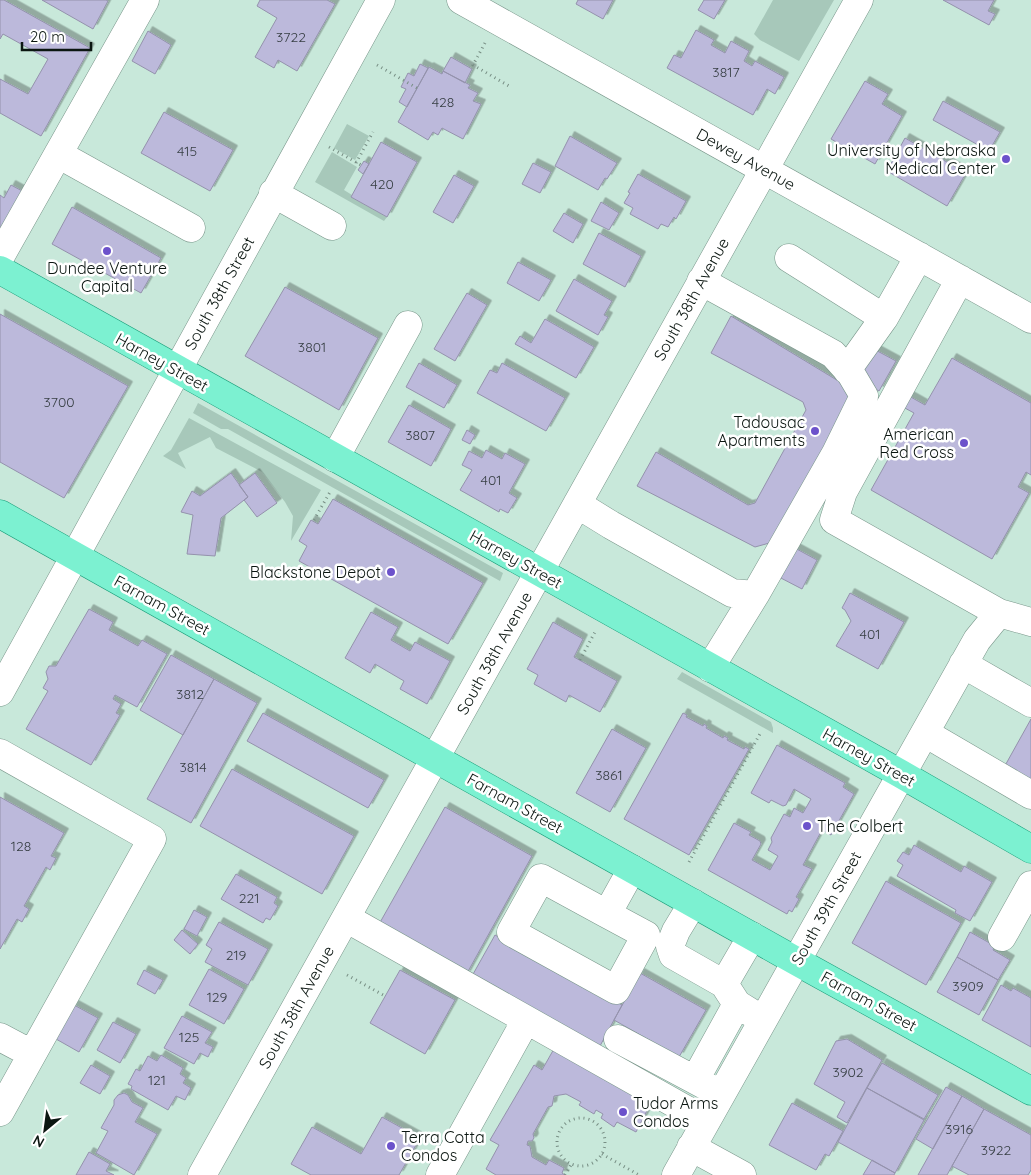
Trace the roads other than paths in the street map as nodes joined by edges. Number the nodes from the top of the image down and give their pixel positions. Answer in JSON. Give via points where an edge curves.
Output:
{"nodes":[{"id":1,"x":145,"y":0,"type":"edge"},
{"id":2,"x":381,"y":0,"type":"edge"},
{"id":3,"x":461,"y":0,"type":"edge"},
{"id":4,"x":858,"y":0,"type":"edge"},
{"id":5,"x":58,"y":154,"type":"junction"},
{"id":6,"x":764,"y":169,"type":"junction"},
{"id":7,"x":274,"y":193,"type":"junction"},
{"id":8,"x":332,"y":226,"type":"dead end"},
{"id":9,"x":191,"y":228,"type":"dead end"},
{"id":10,"x":919,"y":256,"type":"junction"},
{"id":11,"x":0,"y":257,"type":"edge"},
{"id":12,"x":789,"y":258,"type":"dead end"},
{"id":13,"x":0,"y":270,"type":"edge"},
{"id":14,"x":960,"y":279,"type":"junction"},
{"id":15,"x":701,"y":281,"type":"junction"},
{"id":16,"x":884,"y":318,"type":"junction"},
{"id":17,"x":1031,"y":319,"type":"edge"},
{"id":18,"x":408,"y":325,"type":"dead end"},
{"id":19,"x":177,"y":370,"type":"junction"},
{"id":20,"x":847,"y":370,"type":"junction"},
{"id":21,"x":335,"y":458,"type":"junction"},
{"id":22,"x":577,"y":504,"type":"junction"},
{"id":23,"x":0,"y":514,"type":"edge"},
{"id":24,"x":76,"y":557,"type":"junction"},
{"id":25,"x":539,"y":572,"type":"junction"},
{"id":26,"x":755,"y":595,"type":"junction"},
{"id":27,"x":999,"y":613,"type":"junction"},
{"id":28,"x":1031,"y":622,"type":"edge"},
{"id":29,"x":963,"y":664,"type":"junction"},
{"id":30,"x":710,"y":668,"type":"junction"},
{"id":31,"x":0,"y":692,"type":"edge"},
{"id":32,"x":1031,"y":703,"type":"edge"},
{"id":33,"x":925,"y":732,"type":"junction"},
{"id":34,"x":0,"y":753,"type":"edge"},
{"id":35,"x":435,"y":758,"type":"junction"},
{"id":36,"x":901,"y":774,"type":"junction"},
{"id":37,"x":1031,"y":795,"type":"edge"},
{"id":38,"x":1031,"y":849,"type":"edge"},
{"id":39,"x":632,"y":869,"type":"junction"},
{"id":40,"x":1031,"y":885,"type":"edge"},
{"id":41,"x":693,"y":903,"type":"junction"},
{"id":42,"x":606,"y":914,"type":"junction"},
{"id":43,"x":346,"y":918,"type":"junction"},
{"id":44,"x":752,"y":936,"type":"junction"},
{"id":45,"x":1002,"y":937,"type":"dead end"},
{"id":46,"x":796,"y":961,"type":"junction"},
{"id":47,"x":730,"y":994,"type":"junction"},
{"id":48,"x":526,"y":1020,"type":"junction"},
{"id":49,"x":763,"y":1020,"type":"junction"},
{"id":50,"x":0,"y":1037,"type":"edge"},
{"id":51,"x":618,"y":1039,"type":"dead end"},
{"id":52,"x":32,"y":1054,"type":"junction"},
{"id":53,"x":695,"y":1080,"type":"junction"},
{"id":54,"x":1031,"y":1091,"type":"edge"},
{"id":55,"x":721,"y":1094,"type":"junction"},
{"id":56,"x":0,"y":1112,"type":"edge"},
{"id":57,"x":706,"y":1121,"type":"junction"},
{"id":58,"x":692,"y":1147,"type":"junction"},
{"id":59,"x":207,"y":1173,"type":"edge"},
{"id":60,"x":440,"y":1175,"type":"edge"},
{"id":61,"x":676,"y":1175,"type":"edge"},
{"id":62,"x":742,"y":1175,"type":"edge"}],
"edges":[{"from":1,"to":5,"type":"street"},
{"from":2,"to":7,"type":"street","name":"South 38th Street"},
{"from":3,"to":6,"type":"street","name":"Dewey Avenue"},
{"from":4,"to":6,"type":"street","name":"South 38th Avenue"},
{"from":5,"to":9,"type":"street"},
{"from":5,"to":11,"type":"street"},
{"from":6,"to":10,"type":"street","name":"Dewey Avenue"},
{"from":6,"to":15,"type":"street","name":"South 38th Avenue"},
{"from":7,"to":8,"type":"street"},
{"from":7,"to":19,"type":"street","name":"South 38th Street"},
{"from":10,"to":14,"type":"street","name":"Dewey Avenue"},
{"from":10,"to":16,"type":"street"},
{"from":12,"to":16,"type":"street"},
{"from":13,"to":19,"type":"main road","name":"Harney Street"},
{"from":14,"to":17,"type":"street","name":"Dewey Avenue"},
{"from":14,"to":27,"type":"street","via":[[843,492],[834,520]]},
{"from":15,"to":20,"type":"street","via":[[833,354]]},
{"from":15,"to":22,"type":"street","name":"South 38th Avenue"},
{"from":16,"to":20,"type":"street"},
{"from":18,"to":21,"type":"street"},
{"from":19,"to":21,"type":"main road","name":"Harney Street"},
{"from":19,"to":24,"type":"street","name":"South 38th Street"},
{"from":20,"to":26,"type":"street","via":[[864,396],[836,453]]},
{"from":21,"to":25,"type":"main road","name":"Harney Street"},
{"from":22,"to":25,"type":"street","name":"South 38th Avenue"},
{"from":22,"to":26,"type":"street","via":[[732,593]]},
{"from":23,"to":24,"type":"main road","name":"Farnam Street"},
{"from":24,"to":31,"type":"street","name":"South 38th Street"},
{"from":24,"to":35,"type":"main road","name":"Farnam Street"},
{"from":25,"to":30,"type":"main road","name":"Harney Street"},
{"from":25,"to":35,"type":"street","name":"South 38th Avenue"},
{"from":26,"to":30,"type":"street"},
{"from":27,"to":28,"type":"street"},
{"from":27,"to":29,"type":"street","name":"South 39th Street","via":[[976,640]]},
{"from":29,"to":32,"type":"street"},
{"from":29,"to":33,"type":"street","name":"South 39th Street"},
{"from":30,"to":36,"type":"main road","name":"Harney Street"},
{"from":33,"to":36,"type":"street","name":"South 39th Street"},
{"from":33,"to":37,"type":"street"},
{"from":34,"to":52,"type":"street","via":[[152,839]]},
{"from":35,"to":39,"type":"main road","name":"Farnam Street"},
{"from":35,"to":43,"type":"street","name":"South 38th Avenue"},
{"from":36,"to":38,"type":"main road","name":"Harney Street"},
{"from":36,"to":46,"type":"street","name":"South 39th Street"},
{"from":39,"to":41,"type":"main road","name":"Farnam Street"},
{"from":39,"to":42,"type":"street"},
{"from":40,"to":45,"type":"street"},
{"from":41,"to":44,"type":"main road","name":"Farnam Street"},
{"from":41,"to":47,"type":"street","via":[[670,946],[674,955]]},
{"from":42,"to":42,"type":"street","via":[[646,935],[616,990],[511,932],[541,878]]},
{"from":43,"to":48,"type":"street"},
{"from":43,"to":59,"type":"street","name":"South 38th Avenue"},
{"from":44,"to":46,"type":"main road","name":"Farnam Street"},
{"from":44,"to":47,"type":"street"},
{"from":46,"to":49,"type":"street","name":"South 39th Street"},
{"from":46,"to":54,"type":"main road","name":"Farnam Street"},
{"from":47,"to":49,"type":"street"},
{"from":47,"to":53,"type":"street"},
{"from":48,"to":57,"type":"street"},
{"from":48,"to":60,"type":"street"},
{"from":49,"to":55,"type":"street","name":"South 39th Street"},
{"from":50,"to":52,"type":"street"},
{"from":51,"to":53,"type":"street"},
{"from":52,"to":56,"type":"street"},
{"from":53,"to":55,"type":"street"},
{"from":55,"to":57,"type":"street","name":"South 39th Street"},
{"from":57,"to":58,"type":"street","name":"South 39th Street"},
{"from":58,"to":61,"type":"street","name":"South 39th Street"},
{"from":58,"to":62,"type":"street"}]}
